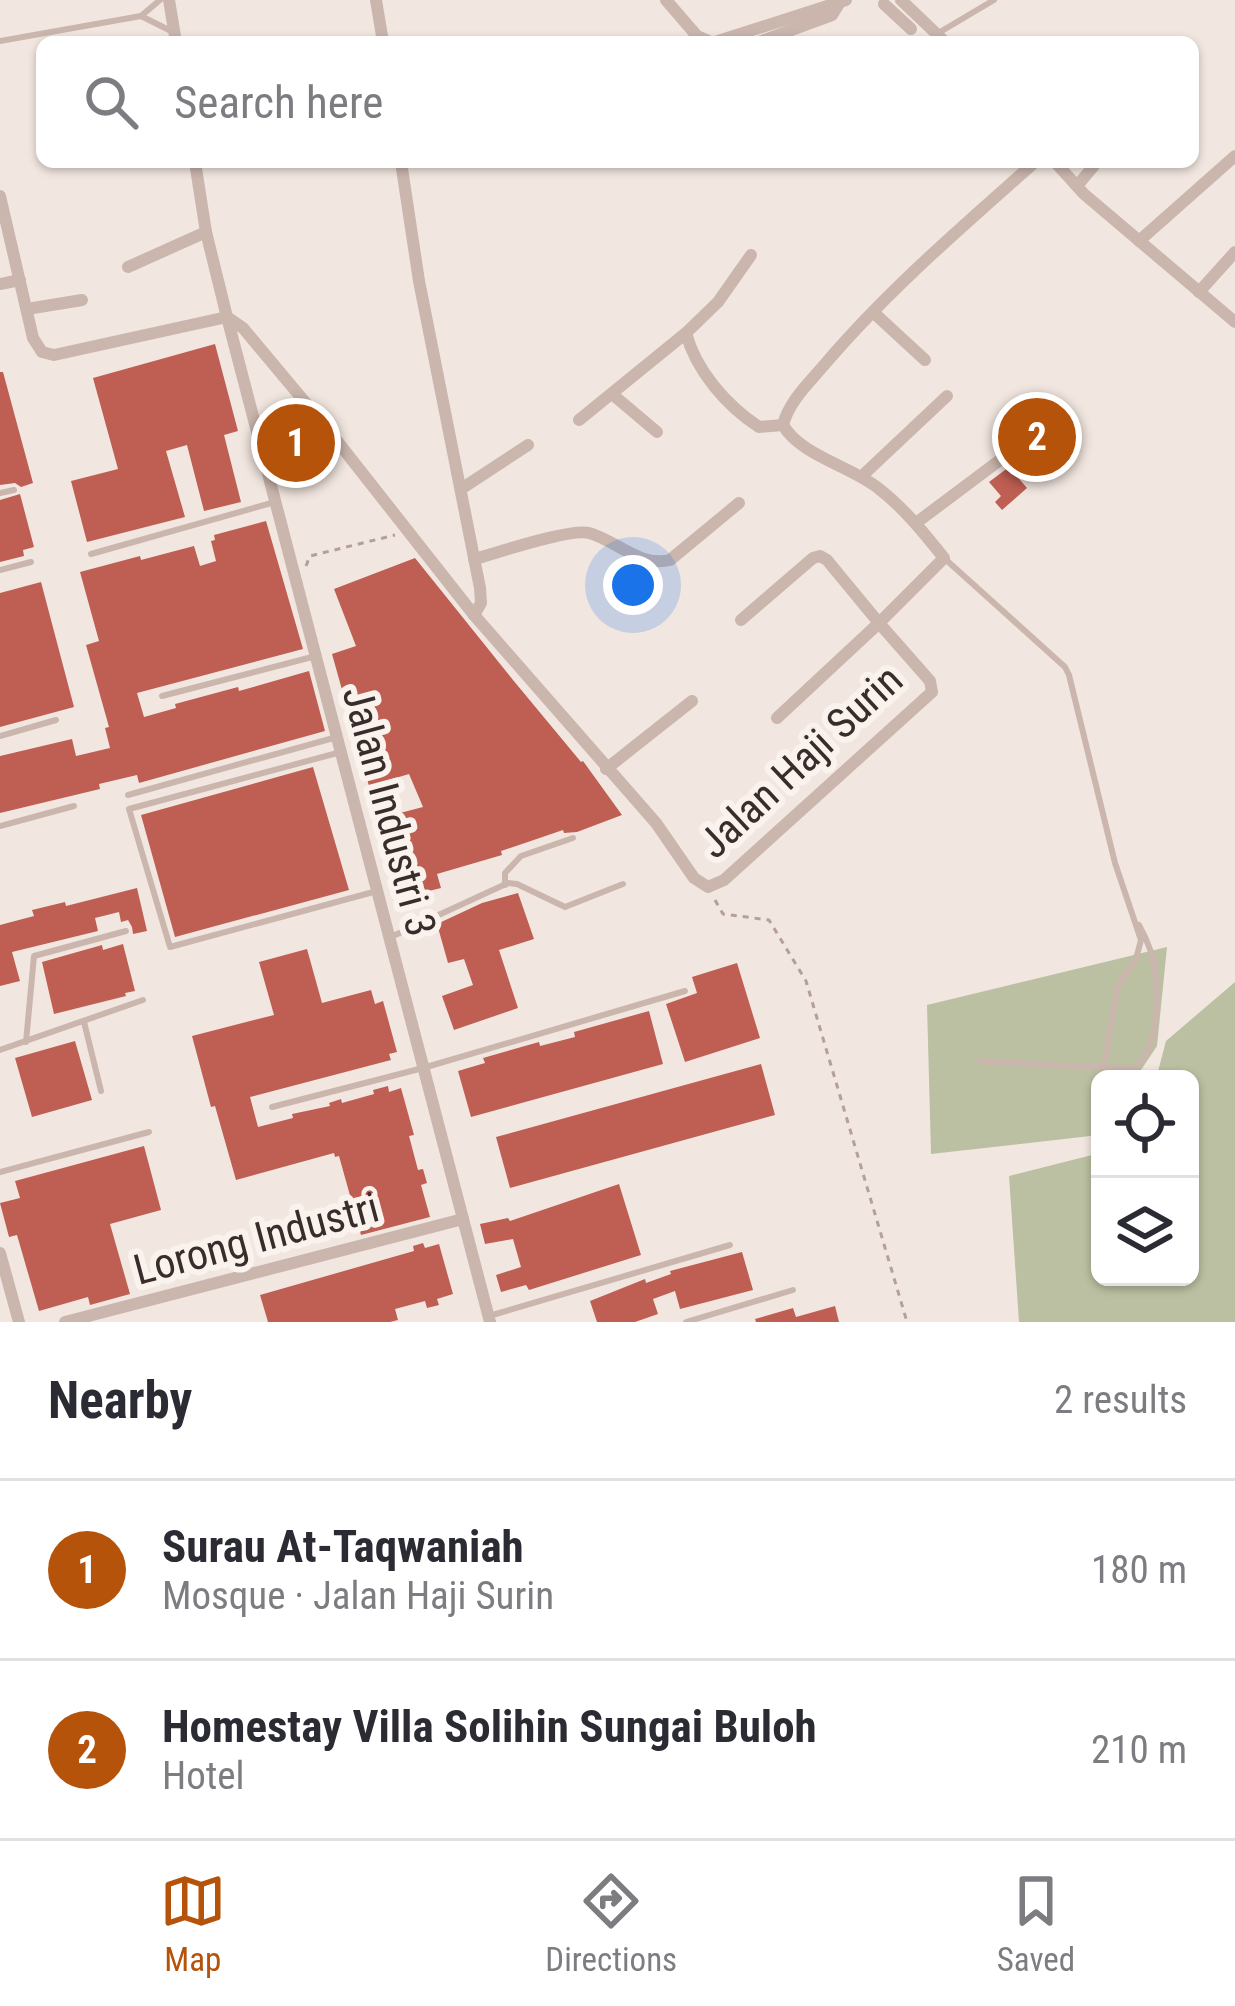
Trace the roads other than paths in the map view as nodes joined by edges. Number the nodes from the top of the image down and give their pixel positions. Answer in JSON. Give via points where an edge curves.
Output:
{"nodes":[{"id":1,"x":165,"y":0,"type":"edge"},
{"id":2,"x":376,"y":0,"type":"edge"},
{"id":3,"x":665,"y":0,"type":"edge"},
{"id":4,"x":994,"y":0,"type":"edge"},
{"id":5,"x":843,"y":1,"type":"edge"},
{"id":6,"x":884,"y":4,"type":"dead end"},
{"id":7,"x":902,"y":8,"type":"edge"},
{"id":8,"x":140,"y":16,"type":"junction"},
{"id":9,"x":911,"y":29,"type":"dead end"},
{"id":10,"x":173,"y":36,"type":"edge"},
{"id":11,"x":175,"y":36,"type":"edge"},
{"id":12,"x":381,"y":36,"type":"edge"},
{"id":13,"x":697,"y":36,"type":"edge"},
{"id":14,"x":732,"y":36,"type":"edge"},
{"id":15,"x":775,"y":36,"type":"edge"},
{"id":16,"x":938,"y":36,"type":"edge"},
{"id":17,"x":944,"y":36,"type":"edge"},
{"id":18,"x":0,"y":40,"type":"edge"},
{"id":19,"x":1235,"y":156,"type":"edge"},
{"id":20,"x":196,"y":168,"type":"edge"},
{"id":21,"x":402,"y":168,"type":"edge"},
{"id":22,"x":1028,"y":168,"type":"edge"},
{"id":23,"x":1060,"y":168,"type":"edge"},
{"id":24,"x":1092,"y":168,"type":"edge"},
{"id":25,"x":1077,"y":186,"type":"junction"},
{"id":26,"x":0,"y":200,"type":"edge"},
{"id":27,"x":206,"y":232,"type":"junction"},
{"id":28,"x":1139,"y":241,"type":"junction"},
{"id":29,"x":1235,"y":252,"type":"edge"},
{"id":30,"x":751,"y":255,"type":"dead end"},
{"id":31,"x":128,"y":267,"type":"dead end"},
{"id":32,"x":20,"y":280,"type":"junction"},
{"id":33,"x":0,"y":284,"type":"edge"},
{"id":34,"x":1198,"y":292,"type":"junction"},
{"id":35,"x":82,"y":300,"type":"dead end"},
{"id":36,"x":27,"y":309,"type":"junction"},
{"id":37,"x":873,"y":312,"type":"junction"},
{"id":38,"x":227,"y":317,"type":"junction"},
{"id":39,"x":1235,"y":322,"type":"edge"},
{"id":40,"x":686,"y":333,"type":"junction"},
{"id":41,"x":925,"y":360,"type":"dead end"},
{"id":42,"x":612,"y":394,"type":"junction"},
{"id":43,"x":947,"y":396,"type":"dead end"},
{"id":44,"x":579,"y":420,"type":"dead end"},
{"id":45,"x":783,"y":425,"type":"junction"},
{"id":46,"x":657,"y":432,"type":"dead end"},
{"id":47,"x":528,"y":445,"type":"dead end"},
{"id":48,"x":1012,"y":451,"type":"dead end"},
{"id":49,"x":862,"y":476,"type":"junction"},
{"id":50,"x":460,"y":489,"type":"junction"},
{"id":51,"x":14,"y":490,"type":"dead end"},
{"id":52,"x":0,"y":493,"type":"edge"},
{"id":53,"x":275,"y":502,"type":"junction"},
{"id":54,"x":739,"y":502,"type":"dead end"},
{"id":55,"x":916,"y":524,"type":"junction"},
{"id":56,"x":91,"y":554,"type":"dead end"},
{"id":57,"x":944,"y":558,"type":"junction"},
{"id":58,"x":475,"y":560,"type":"junction"},
{"id":59,"x":31,"y":562,"type":"dead end"},
{"id":60,"x":0,"y":570,"type":"edge"},
{"id":61,"x":474,"y":615,"type":"junction"},
{"id":62,"x":741,"y":620,"type":"dead end"},
{"id":63,"x":879,"y":622,"type":"junction"},
{"id":64,"x":316,"y":656,"type":"junction"},
{"id":65,"x":162,"y":696,"type":"dead end"},
{"id":66,"x":692,"y":701,"type":"dead end"},
{"id":67,"x":777,"y":718,"type":"dead end"},
{"id":68,"x":56,"y":720,"type":"dead end"},
{"id":69,"x":0,"y":736,"type":"edge"},
{"id":70,"x":337,"y":737,"type":"junction"},
{"id":71,"x":341,"y":752,"type":"junction"},
{"id":72,"x":607,"y":769,"type":"junction"},
{"id":73,"x":128,"y":795,"type":"dead end"},
{"id":74,"x":74,"y":806,"type":"dead end"},
{"id":75,"x":0,"y":826,"type":"edge"},
{"id":76,"x":573,"y":838,"type":"dead end"},
{"id":77,"x":623,"y":884,"type":"dead end"},
{"id":78,"x":506,"y":885,"type":"junction"},
{"id":79,"x":377,"y":892,"type":"junction"},
{"id":80,"x":1136,"y":918,"type":"junction"},
{"id":81,"x":126,"y":931,"type":"dead end"},
{"id":82,"x":389,"y":938,"type":"junction"},
{"id":83,"x":686,"y":992,"type":"dead end"},
{"id":84,"x":143,"y":1000,"type":"dead end"},
{"id":85,"x":85,"y":1022,"type":"junction"},
{"id":86,"x":26,"y":1042,"type":"junction"},
{"id":87,"x":0,"y":1050,"type":"edge"},
{"id":88,"x":980,"y":1061,"type":"dead end"},
{"id":89,"x":1104,"y":1066,"type":"junction"},
{"id":90,"x":424,"y":1068,"type":"junction"},
{"id":91,"x":101,"y":1091,"type":"dead end"},
{"id":92,"x":272,"y":1107,"type":"dead end"},
{"id":93,"x":149,"y":1132,"type":"dead end"},
{"id":94,"x":0,"y":1172,"type":"edge"},
{"id":95,"x":463,"y":1219,"type":"junction"},
{"id":96,"x":730,"y":1246,"type":"dead end"},
{"id":97,"x":0,"y":1253,"type":"edge"},
{"id":98,"x":793,"y":1290,"type":"dead end"},
{"id":99,"x":489,"y":1319,"type":"edge"},
{"id":100,"x":19,"y":1322,"type":"edge"},
{"id":101,"x":65,"y":1322,"type":"edge"},
{"id":102,"x":686,"y":1322,"type":"edge"}],
"edges":[{"from":1,"to":8,"type":"lane"},
{"from":1,"to":11,"type":"street"},
{"from":2,"to":12,"type":"street"},
{"from":3,"to":13,"type":"street"},
{"from":4,"to":17,"type":"lane"},
{"from":5,"to":14,"type":"street"},
{"from":5,"to":15,"type":"street","via":[[832,15]]},
{"from":6,"to":7,"type":"street"},
{"from":7,"to":9,"type":"street"},
{"from":7,"to":16,"type":"street"},
{"from":8,"to":10,"type":"lane"},
{"from":8,"to":18,"type":"lane"},
{"from":19,"to":28,"type":"street"},
{"from":20,"to":27,"type":"street","name":"Jalan Industri 3"},
{"from":21,"to":50,"type":"street"},
{"from":22,"to":37,"type":"street"},
{"from":23,"to":25,"type":"street"},
{"from":24,"to":25,"type":"street"},
{"from":25,"to":28,"type":"street"},
{"from":26,"to":32,"type":"street"},
{"from":27,"to":31,"type":"street"},
{"from":27,"to":38,"type":"street","name":"Jalan Industri 3"},
{"from":28,"to":34,"type":"street"},
{"from":29,"to":34,"type":"street"},
{"from":30,"to":40,"type":"street"},
{"from":32,"to":33,"type":"street"},
{"from":32,"to":36,"type":"street"},
{"from":34,"to":39,"type":"street"},
{"from":35,"to":36,"type":"street"},
{"from":36,"to":38,"type":"street","via":[[36,345],[54,356]]},
{"from":37,"to":41,"type":"street"},
{"from":37,"to":45,"type":"street"},
{"from":38,"to":53,"type":"street","name":"Jalan Industri 3"},
{"from":38,"to":61,"type":"street","name":"Jalan Haji Surin","via":[[331,432]]},
{"from":40,"to":42,"type":"street"},
{"from":40,"to":45,"type":"street","via":[[697,362],[731,403],[760,427]]},
{"from":42,"to":44,"type":"street"},
{"from":42,"to":46,"type":"street"},
{"from":43,"to":49,"type":"street"},
{"from":45,"to":49,"type":"street","via":[[802,446]]},
{"from":47,"to":50,"type":"street"},
{"from":48,"to":55,"type":"street"},
{"from":49,"to":55,"type":"street"},
{"from":50,"to":58,"type":"street"},
{"from":51,"to":52,"type":"lane"},
{"from":53,"to":56,"type":"lane"},
{"from":53,"to":64,"type":"street","name":"Jalan Industri 3"},
{"from":54,"to":58,"type":"street","via":[[670,560],[648,561],[587,532]]},
{"from":55,"to":57,"type":"street"},
{"from":57,"to":63,"type":"street","name":"Jalan Haji Surin"},
{"from":57,"to":80,"type":"lane","via":[[1065,667]]},
{"from":58,"to":61,"type":"street","via":[[482,599]]},
{"from":59,"to":60,"type":"lane"},
{"from":61,"to":72,"type":"street","name":"Jalan Haji Surin"},
{"from":62,"to":63,"type":"street","via":[[820,556]]},
{"from":63,"to":67,"type":"street"},
{"from":63,"to":72,"type":"street","name":"Jalan Haji Surin","via":[[932,692],[724,880],[708,887],[694,878]]},
{"from":64,"to":65,"type":"lane"},
{"from":64,"to":70,"type":"street","name":"Jalan Industri 3"},
{"from":66,"to":72,"type":"street"},
{"from":68,"to":69,"type":"lane"},
{"from":70,"to":71,"type":"street","name":"Jalan Industri 3"},
{"from":70,"to":73,"type":"lane"},
{"from":71,"to":79,"type":"street","name":"Jalan Industri 3"},
{"from":71,"to":79,"type":"lane","via":[[129,809],[170,947]]},
{"from":74,"to":75,"type":"lane"},
{"from":76,"to":78,"type":"lane","via":[[521,856]]},
{"from":77,"to":78,"type":"lane","via":[[566,908]]},
{"from":78,"to":82,"type":"lane"},
{"from":79,"to":82,"type":"street","name":"Jalan Industri 3"},
{"from":80,"to":89,"type":"lane","via":[[1139,950],[1118,988]]},
{"from":80,"to":89,"type":"lane","via":[[1156,979],[1149,1052],[1137,1067]]},
{"from":81,"to":86,"type":"lane","via":[[34,956]]},
{"from":82,"to":90,"type":"street","name":"Jalan Industri 3"},
{"from":83,"to":90,"type":"lane"},
{"from":84,"to":85,"type":"lane"},
{"from":85,"to":86,"type":"lane"},
{"from":85,"to":91,"type":"lane"},
{"from":86,"to":87,"type":"lane"},
{"from":88,"to":89,"type":"lane"},
{"from":90,"to":92,"type":"lane"},
{"from":90,"to":95,"type":"street","name":"Jalan Industri 3"},
{"from":93,"to":94,"type":"lane"},
{"from":95,"to":99,"type":"street","name":"Jalan Industri 3"},
{"from":95,"to":101,"type":"street","name":"Lorong Industri"},
{"from":96,"to":99,"type":"lane"},
{"from":97,"to":100,"type":"street"},
{"from":98,"to":102,"type":"lane"}]}
